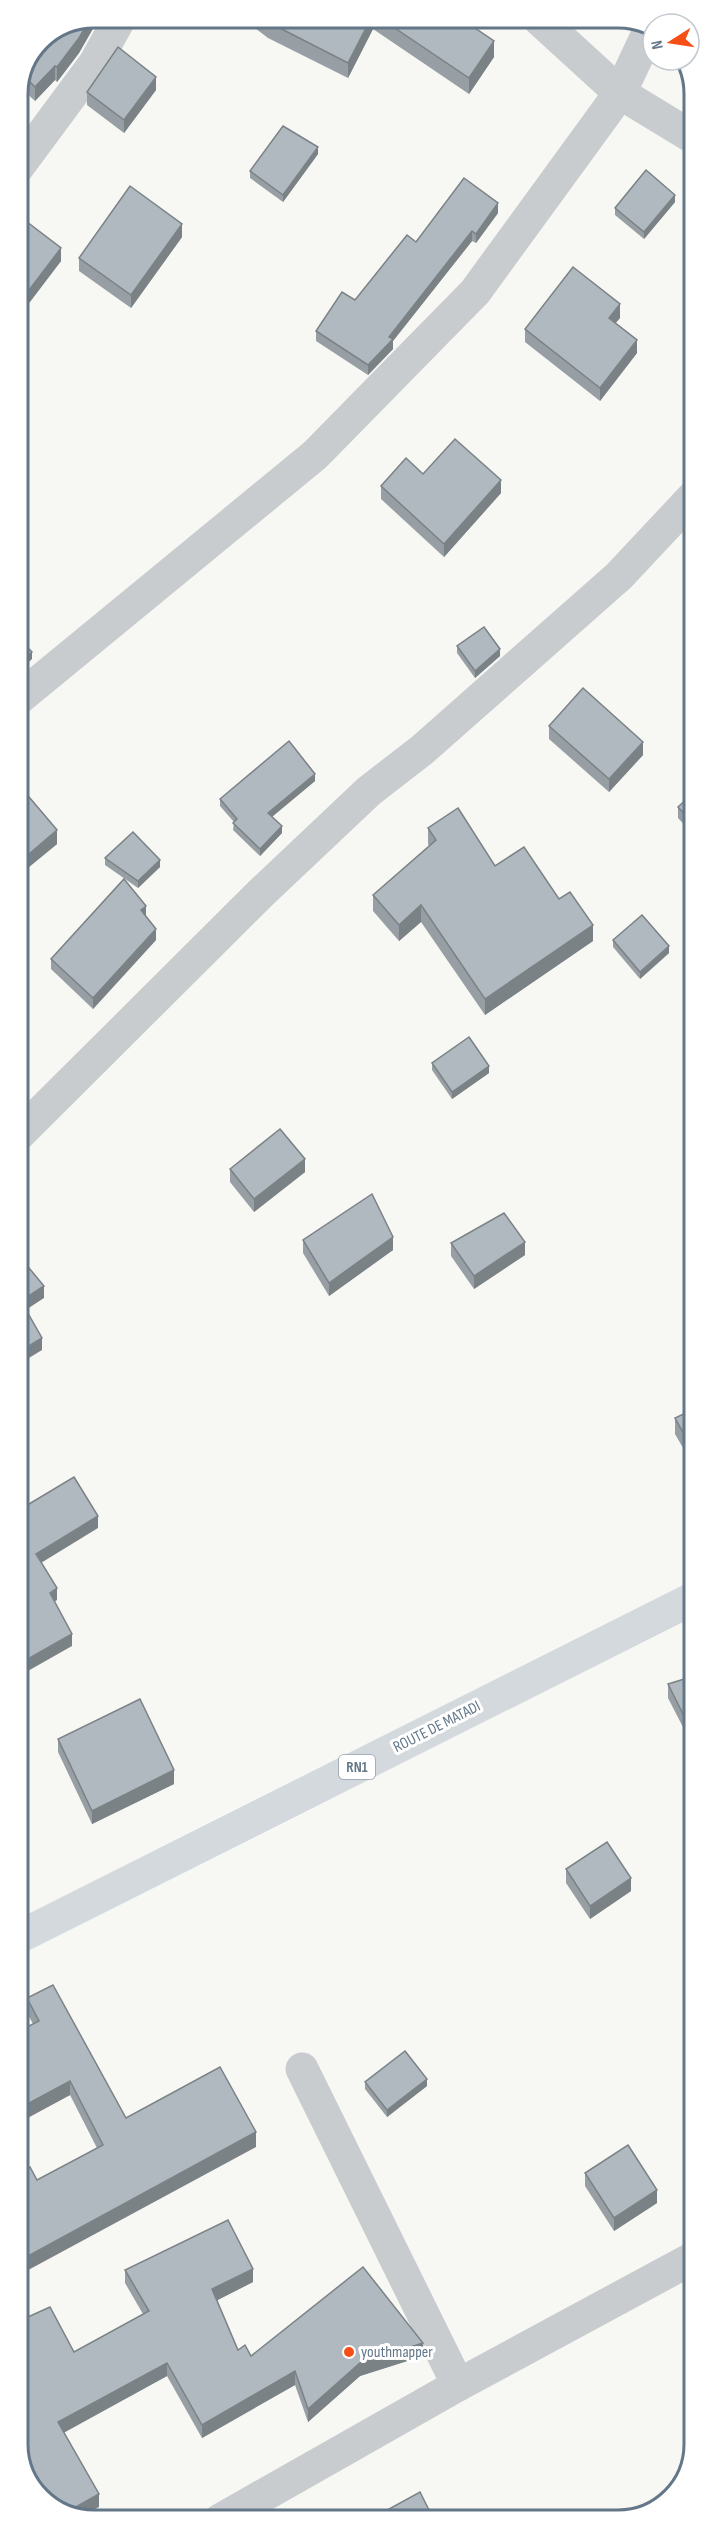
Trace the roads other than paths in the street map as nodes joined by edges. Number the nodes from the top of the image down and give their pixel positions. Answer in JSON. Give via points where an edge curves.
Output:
{"nodes":[{"id":1,"x":114,"y":28,"type":"edge"},
{"id":2,"x":550,"y":29,"type":"edge"},
{"id":3,"x":641,"y":48,"type":"edge"},
{"id":4,"x":620,"y":93,"type":"junction"},
{"id":5,"x":684,"y":132,"type":"edge"},
{"id":6,"x":28,"y":153,"type":"edge"},
{"id":7,"x":684,"y":507,"type":"edge"},
{"id":8,"x":28,"y":691,"type":"edge"},
{"id":9,"x":28,"y":1125,"type":"edge"},
{"id":10,"x":684,"y":1603,"type":"edge"},
{"id":11,"x":28,"y":1932,"type":"edge"},
{"id":12,"x":302,"y":2068,"type":"dead end"},
{"id":13,"x":684,"y":2263,"type":"edge"},
{"id":14,"x":458,"y":2385,"type":"junction"},
{"id":15,"x":238,"y":2510,"type":"edge"}],
"edges":[{"from":1,"to":6,"type":"street","via":[[95,63]]},
{"from":2,"to":4,"type":"street"},
{"from":3,"to":4,"type":"street"},
{"from":4,"to":5,"type":"street"},
{"from":4,"to":8,"type":"street","via":[[475,292],[323,447]]},
{"from":7,"to":9,"type":"street","via":[[619,576],[422,750],[369,791]]},
{"from":10,"to":11,"type":"highway","name":"ROUTE DE MATADI","number":"RN1"},
{"from":12,"to":14,"type":"street"},
{"from":13,"to":14,"type":"street"},
{"from":14,"to":15,"type":"street"}]}
